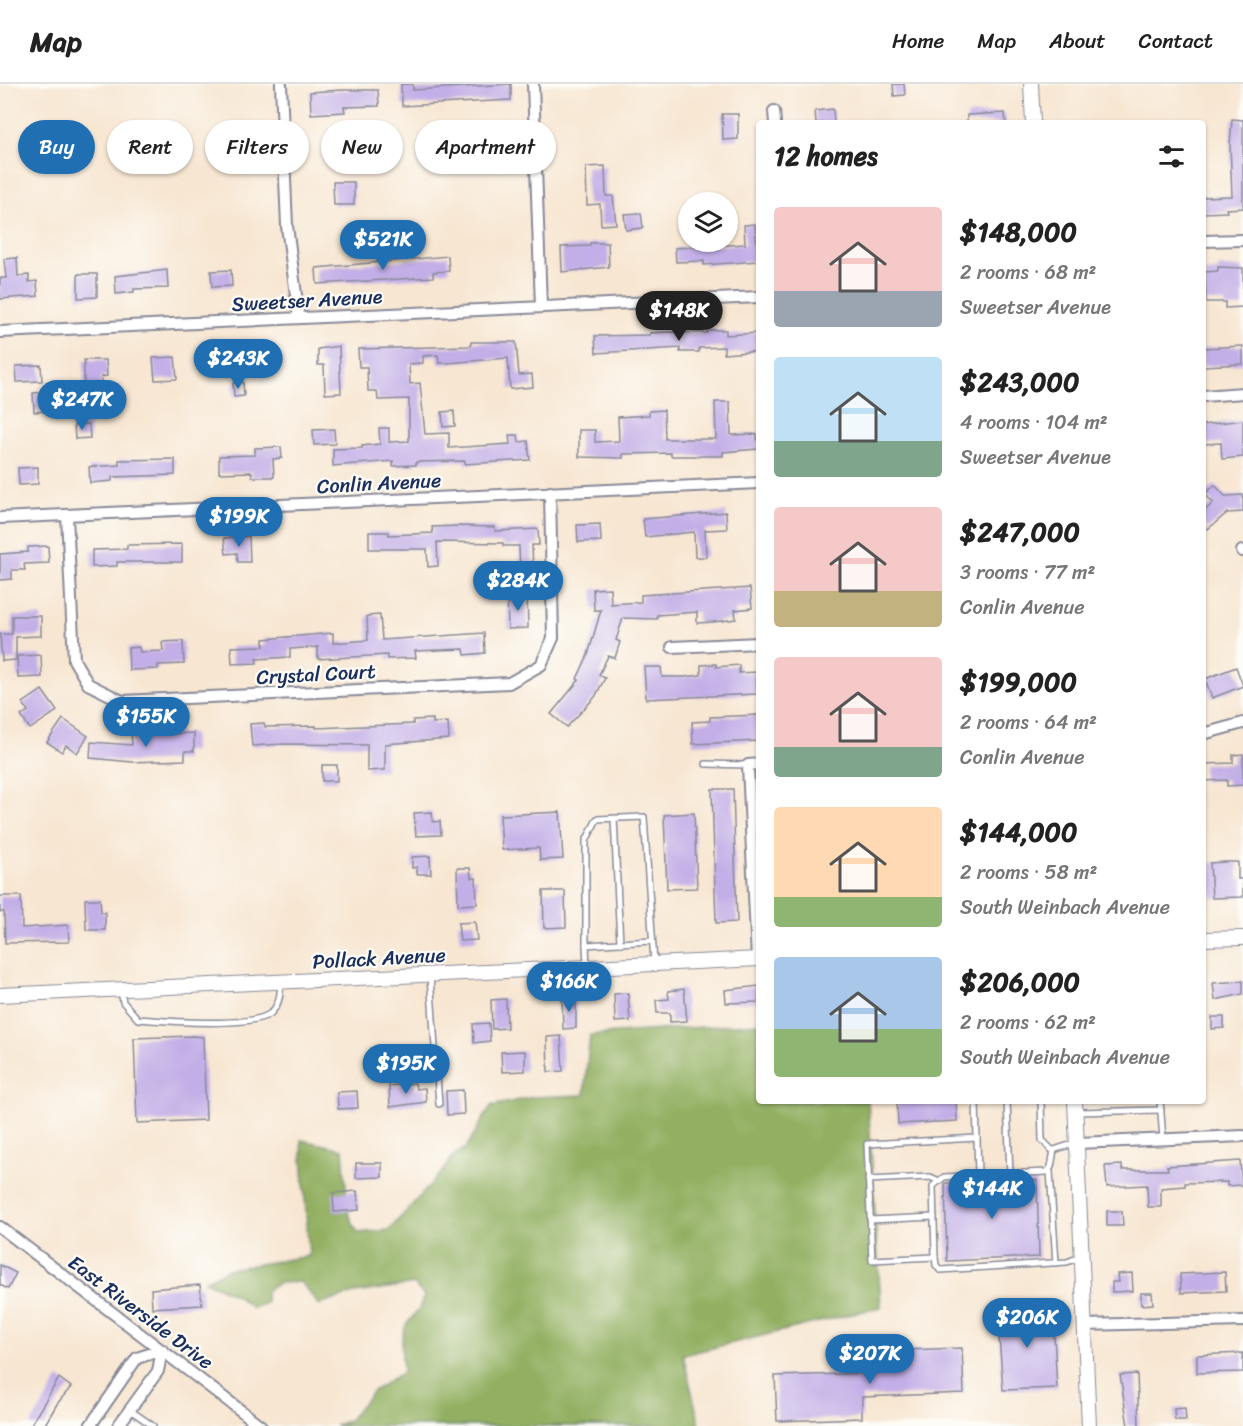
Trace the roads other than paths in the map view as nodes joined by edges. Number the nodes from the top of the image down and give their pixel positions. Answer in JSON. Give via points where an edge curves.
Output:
{"nodes":[{"id":1,"x":281,"y":84,"type":"edge"},
{"id":2,"x":533,"y":84,"type":"edge"},
{"id":3,"x":1031,"y":84,"type":"edge"},
{"id":4,"x":774,"y":111,"type":"dead end"},
{"id":5,"x":775,"y":120,"type":"edge"},
{"id":6,"x":1033,"y":120,"type":"edge"},
{"id":7,"x":1243,"y":240,"type":"edge"},
{"id":8,"x":1206,"y":241,"type":"edge"},
{"id":9,"x":756,"y":297,"type":"edge"},
{"id":10,"x":541,"y":306,"type":"junction"},
{"id":11,"x":299,"y":318,"type":"junction"},
{"id":12,"x":0,"y":332,"type":"edge"},
{"id":13,"x":1243,"y":393,"type":"edge"},
{"id":14,"x":1206,"y":396,"type":"edge"},
{"id":15,"x":756,"y":483,"type":"edge"},
{"id":16,"x":550,"y":492,"type":"junction"},
{"id":17,"x":67,"y":516,"type":"junction"},
{"id":18,"x":0,"y":518,"type":"edge"},
{"id":19,"x":756,"y":643,"type":"edge"},
{"id":20,"x":672,"y":647,"type":"dead end"},
{"id":21,"x":1243,"y":723,"type":"edge"},
{"id":22,"x":1206,"y":733,"type":"edge"},
{"id":23,"x":706,"y":764,"type":"dead end"},
{"id":24,"x":753,"y":765,"type":"edge"},
{"id":25,"x":614,"y":818,"type":"junction"},
{"id":26,"x":756,"y":881,"type":"edge"},
{"id":27,"x":1243,"y":938,"type":"edge"},
{"id":28,"x":1206,"y":939,"type":"edge"},
{"id":29,"x":652,"y":941,"type":"junction"},
{"id":30,"x":620,"y":943,"type":"junction"},
{"id":31,"x":586,"y":945,"type":"junction"},
{"id":32,"x":756,"y":959,"type":"edge"},
{"id":33,"x":654,"y":964,"type":"junction"},
{"id":34,"x":587,"y":967,"type":"junction"},
{"id":35,"x":430,"y":975,"type":"junction"},
{"id":36,"x":280,"y":982,"type":"junction"},
{"id":37,"x":121,"y":989,"type":"junction"},
{"id":38,"x":0,"y":995,"type":"edge"},
{"id":39,"x":439,"y":1104,"type":"dead end"},
{"id":40,"x":976,"y":1104,"type":"edge"},
{"id":41,"x":1007,"y":1104,"type":"edge"},
{"id":42,"x":1041,"y":1104,"type":"edge"},
{"id":43,"x":1160,"y":1104,"type":"edge"},
{"id":44,"x":1076,"y":1107,"type":"edge"},
{"id":45,"x":1161,"y":1110,"type":"junction"},
{"id":46,"x":1243,"y":1136,"type":"edge"},
{"id":47,"x":977,"y":1138,"type":"junction"},
{"id":48,"x":1163,"y":1139,"type":"junction"},
{"id":49,"x":1077,"y":1143,"type":"junction"},
{"id":50,"x":1053,"y":1151,"type":"junction"},
{"id":51,"x":1050,"y":1171,"type":"junction"},
{"id":52,"x":1010,"y":1174,"type":"junction"},
{"id":53,"x":978,"y":1175,"type":"junction"},
{"id":54,"x":868,"y":1180,"type":"junction"},
{"id":55,"x":937,"y":1180,"type":"junction"},
{"id":56,"x":934,"y":1217,"type":"junction"},
{"id":57,"x":870,"y":1220,"type":"junction"},
{"id":58,"x":0,"y":1227,"type":"edge"},
{"id":59,"x":1082,"y":1256,"type":"junction"},
{"id":60,"x":936,"y":1257,"type":"junction"},
{"id":61,"x":1056,"y":1263,"type":"junction"},
{"id":62,"x":1243,"y":1321,"type":"edge"},
{"id":63,"x":1084,"y":1325,"type":"junction"},
{"id":64,"x":162,"y":1350,"type":"junction"},
{"id":65,"x":129,"y":1409,"type":"junction"},
{"id":66,"x":254,"y":1424,"type":"edge"},
{"id":67,"x":90,"y":1426,"type":"edge"},
{"id":68,"x":118,"y":1426,"type":"edge"},
{"id":69,"x":153,"y":1426,"type":"edge"},
{"id":70,"x":1089,"y":1426,"type":"edge"}],
"edges":[{"from":1,"to":11,"type":"street","via":[[287,226]]},
{"from":2,"to":10,"type":"street"},
{"from":3,"to":6,"type":"street"},
{"from":4,"to":5,"type":"street"},
{"from":7,"to":8,"type":"street"},
{"from":9,"to":10,"type":"street","name":"Sweetser Avenue"},
{"from":10,"to":11,"type":"street","name":"Sweetser Avenue"},
{"from":11,"to":12,"type":"street","name":"Sweetser Avenue"},
{"from":13,"to":14,"type":"street"},
{"from":15,"to":16,"type":"street","name":"Conlin Avenue"},
{"from":16,"to":17,"type":"street","name":"Conlin Avenue"},
{"from":16,"to":17,"type":"street","name":"Crystal Court","via":[[554,638],[541,664],[509,683],[497,684],[122,701],[88,684],[74,660]]},
{"from":17,"to":18,"type":"street","name":"Conlin Avenue"},
{"from":19,"to":20,"type":"street"},
{"from":21,"to":22,"type":"street"},
{"from":23,"to":24,"type":"lane"},
{"from":24,"to":26,"type":"street"},
{"from":25,"to":29,"type":"lane","via":[[644,817]]},
{"from":25,"to":30,"type":"lane"},
{"from":25,"to":31,"type":"lane","via":[[597,819],[586,841]]},
{"from":27,"to":28,"type":"street"},
{"from":29,"to":30,"type":"lane"},
{"from":29,"to":33,"type":"lane"},
{"from":30,"to":31,"type":"lane"},
{"from":31,"to":34,"type":"lane"},
{"from":32,"to":33,"type":"street","name":"Pollack Avenue"},
{"from":33,"to":34,"type":"street","name":"Pollack Avenue"},
{"from":34,"to":35,"type":"street","name":"Pollack Avenue"},
{"from":35,"to":36,"type":"street","name":"Pollack Avenue"},
{"from":35,"to":39,"type":"lane"},
{"from":36,"to":37,"type":"street","name":"Pollack Avenue"},
{"from":36,"to":37,"type":"lane","via":[[281,996],[270,1013],[251,1020],[138,1019],[123,1002]]},
{"from":37,"to":38,"type":"street","name":"Pollack Avenue"},
{"from":40,"to":47,"type":"lane"},
{"from":41,"to":52,"type":"lane"},
{"from":42,"to":50,"type":"lane","via":[[1042,1140]]},
{"from":43,"to":45,"type":"lane"},
{"from":44,"to":45,"type":"lane"},
{"from":44,"to":49,"type":"street"},
{"from":45,"to":48,"type":"lane"},
{"from":46,"to":48,"type":"street"},
{"from":47,"to":53,"type":"lane"},
{"from":47,"to":54,"type":"lane","via":[[867,1144]]},
{"from":48,"to":49,"type":"street"},
{"from":49,"to":50,"type":"lane"},
{"from":49,"to":59,"type":"street"},
{"from":50,"to":51,"type":"lane"},
{"from":51,"to":52,"type":"lane"},
{"from":51,"to":61,"type":"lane"},
{"from":52,"to":53,"type":"lane"},
{"from":53,"to":55,"type":"lane"},
{"from":54,"to":55,"type":"lane"},
{"from":54,"to":57,"type":"lane"},
{"from":55,"to":56,"type":"lane","via":[[933,1186]]},
{"from":56,"to":57,"type":"lane"},
{"from":56,"to":60,"type":"lane"},
{"from":57,"to":60,"type":"lane","via":[[872,1260]]},
{"from":58,"to":64,"type":"street","name":"East Riverside Drive"},
{"from":59,"to":61,"type":"lane"},
{"from":59,"to":63,"type":"street"},
{"from":60,"to":61,"type":"lane","via":[[940,1270]]},
{"from":62,"to":63,"type":"street"},
{"from":63,"to":70,"type":"street"},
{"from":64,"to":65,"type":"street","via":[[158,1371]]},
{"from":64,"to":66,"type":"street","name":"East Riverside Drive"},
{"from":64,"to":67,"type":"street","via":[[137,1358]]},
{"from":65,"to":68,"type":"street"},
{"from":65,"to":69,"type":"lane"}]}
